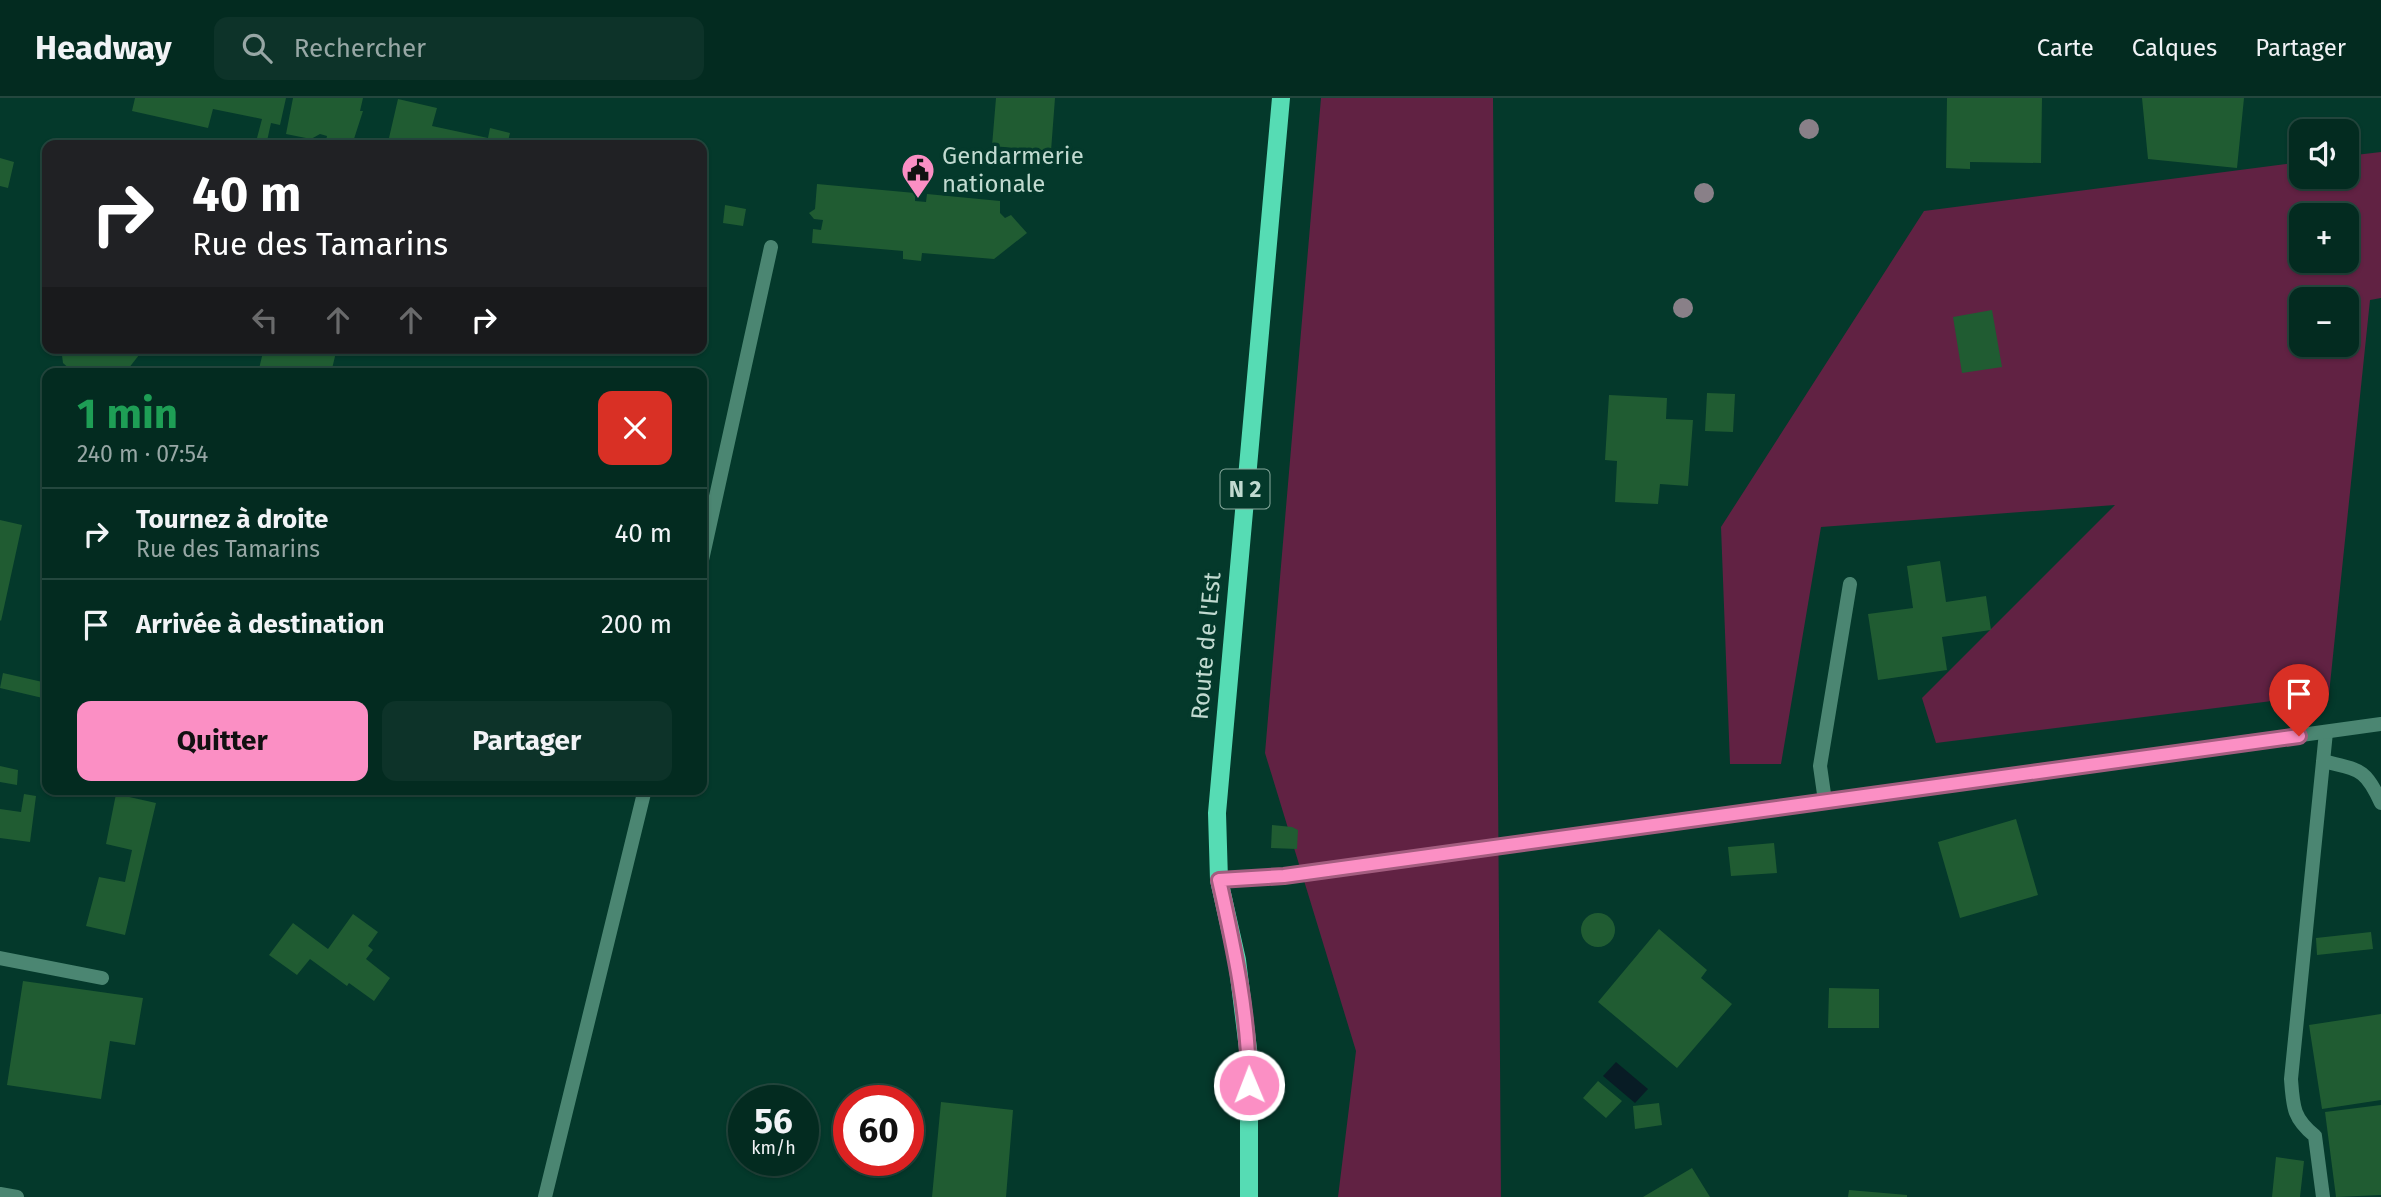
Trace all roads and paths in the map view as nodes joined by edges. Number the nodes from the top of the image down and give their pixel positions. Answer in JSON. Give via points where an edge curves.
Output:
{"nodes":[{"id":1,"x":1280,"y":98,"type":"edge"},
{"id":2,"x":771,"y":247,"type":"dead end"},
{"id":3,"x":707,"y":537,"type":"edge"},
{"id":4,"x":1850,"y":584,"type":"dead end"},
{"id":5,"x":2381,"y":724,"type":"edge"},
{"id":6,"x":2326,"y":732,"type":"junction"},
{"id":7,"x":2323,"y":761,"type":"junction"},
{"id":8,"x":644,"y":795,"type":"edge"},
{"id":9,"x":1825,"y":801,"type":"junction"},
{"id":10,"x":2381,"y":803,"type":"edge"},
{"id":11,"x":1219,"y":880,"type":"junction"},
{"id":12,"x":0,"y":958,"type":"edge"},
{"id":13,"x":102,"y":978,"type":"dead end"},
{"id":14,"x":0,"y":1194,"type":"edge"},
{"id":15,"x":17,"y":1197,"type":"edge"},
{"id":16,"x":545,"y":1197,"type":"edge"},
{"id":17,"x":1249,"y":1197,"type":"edge"},
{"id":18,"x":2323,"y":1197,"type":"edge"}],
"edges":[{"from":1,"to":11,"type":"main road","name":"Route de l'Est","number":"N 2","via":[[1218,800]]},
{"from":2,"to":3,"type":"street"},
{"from":4,"to":9,"type":"street","via":[[1820,765]]},
{"from":5,"to":6,"type":"street"},
{"from":6,"to":7,"type":"street"},
{"from":6,"to":9,"type":"street"},
{"from":7,"to":10,"type":"street","via":[[2362,771]]},
{"from":7,"to":18,"type":"street","via":[[2291,1079],[2293,1107],[2300,1124],[2315,1136]]},
{"from":8,"to":16,"type":"street"},
{"from":9,"to":11,"type":"street","via":[[1284,876]]},
{"from":11,"to":17,"type":"main road","name":"Route de l'Est","number":"N 2","via":[[1237,960],[1249,1057]]},
{"from":12,"to":13,"type":"street"},
{"from":14,"to":15,"type":"street"}]}
